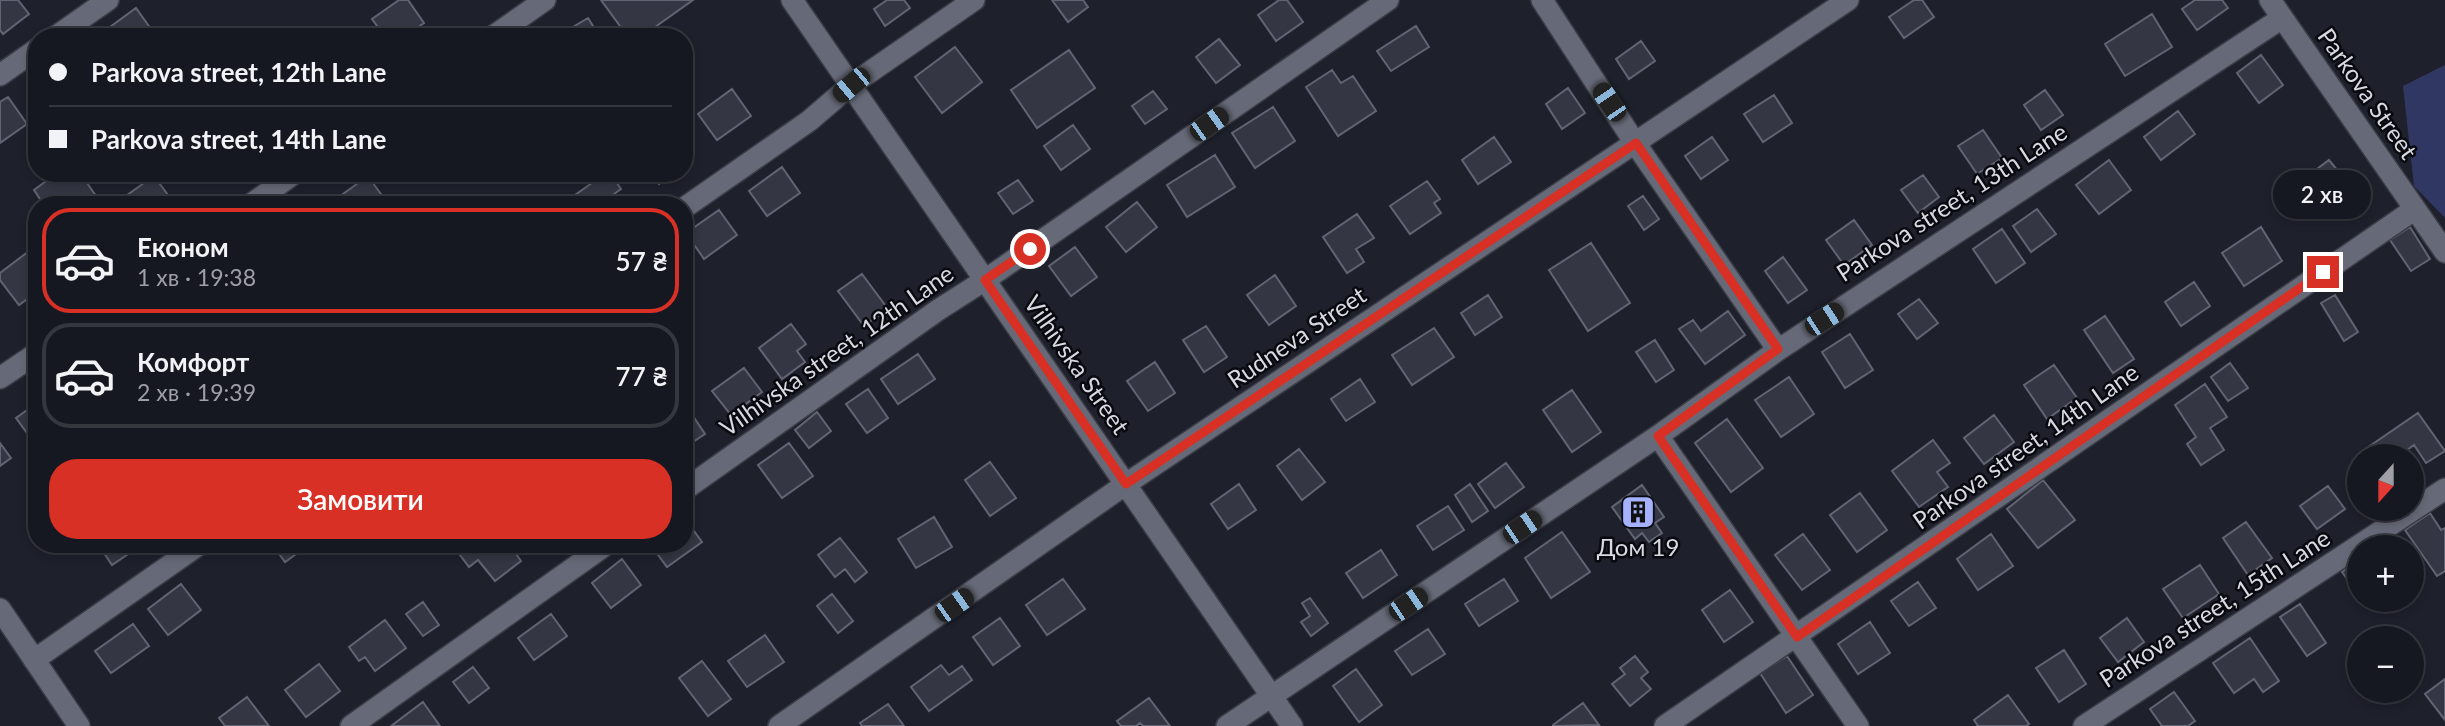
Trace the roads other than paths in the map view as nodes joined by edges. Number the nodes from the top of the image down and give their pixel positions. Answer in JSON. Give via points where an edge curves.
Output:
{"nodes":[{"id":1,"x":107,"y":0,"type":"edge"},
{"id":2,"x":545,"y":0,"type":"edge"},
{"id":3,"x":792,"y":0,"type":"edge"},
{"id":4,"x":974,"y":0,"type":"edge"},
{"id":5,"x":1388,"y":0,"type":"edge"},
{"id":6,"x":1542,"y":0,"type":"edge"},
{"id":7,"x":1848,"y":0,"type":"edge"},
{"id":8,"x":2270,"y":0,"type":"edge"},
{"id":9,"x":2282,"y":18,"type":"junction"},
{"id":10,"x":68,"y":28,"type":"edge"},
{"id":11,"x":505,"y":28,"type":"edge"},
{"id":12,"x":28,"y":55,"type":"edge"},
{"id":13,"x":0,"y":75,"type":"edge"},
{"id":14,"x":851,"y":85,"type":"junction"},
{"id":15,"x":1636,"y":143,"type":"junction"},
{"id":16,"x":282,"y":182,"type":"edge"},
{"id":17,"x":263,"y":196,"type":"edge"},
{"id":18,"x":693,"y":202,"type":"edge"},
{"id":19,"x":2415,"y":209,"type":"junction"},
{"id":20,"x":2445,"y":252,"type":"edge"},
{"id":21,"x":985,"y":280,"type":"junction"},
{"id":22,"x":1778,"y":349,"type":"junction"},
{"id":23,"x":28,"y":359,"type":"edge"},
{"id":24,"x":0,"y":378,"type":"edge"},
{"id":25,"x":1658,"y":436,"type":"junction"},
{"id":26,"x":693,"y":484,"type":"edge"},
{"id":27,"x":1126,"y":484,"type":"junction"},
{"id":28,"x":2445,"y":489,"type":"edge"},
{"id":29,"x":187,"y":553,"type":"edge"},
{"id":30,"x":594,"y":553,"type":"edge"},
{"id":31,"x":0,"y":608,"type":"edge"},
{"id":32,"x":1797,"y":637,"type":"junction"},
{"id":33,"x":34,"y":660,"type":"junction"},
{"id":34,"x":1271,"y":695,"type":"junction"},
{"id":35,"x":79,"y":726,"type":"edge"},
{"id":36,"x":351,"y":726,"type":"edge"},
{"id":37,"x":779,"y":726,"type":"edge"},
{"id":38,"x":1227,"y":726,"type":"edge"},
{"id":39,"x":1292,"y":726,"type":"edge"},
{"id":40,"x":1665,"y":726,"type":"edge"},
{"id":41,"x":1858,"y":726,"type":"edge"},
{"id":42,"x":2084,"y":726,"type":"edge"}],
"edges":[{"from":1,"to":10,"type":"street"},
{"from":2,"to":11,"type":"street"},
{"from":3,"to":14,"type":"street","name":"Vilhivska Street"},
{"from":4,"to":14,"type":"street"},
{"from":5,"to":21,"type":"street","name":"Vilhivska street, 12th Lane"},
{"from":6,"to":15,"type":"street"},
{"from":7,"to":15,"type":"street","name":"Rudneva Street"},
{"from":8,"to":9,"type":"street","name":"Parkova Street"},
{"from":9,"to":19,"type":"street","name":"Parkova Street"},
{"from":9,"to":22,"type":"street","name":"Parkova street, 13th Lane"},
{"from":12,"to":13,"type":"street"},
{"from":14,"to":18,"type":"street","via":[[809,121]]},
{"from":14,"to":21,"type":"street","name":"Vilhivska Street"},
{"from":15,"to":22,"type":"street"},
{"from":15,"to":27,"type":"street","name":"Rudneva Street"},
{"from":16,"to":17,"type":"street"},
{"from":19,"to":20,"type":"street","name":"Parkova Street"},
{"from":19,"to":32,"type":"street","name":"Parkova street, 14th Lane"},
{"from":21,"to":26,"type":"street","name":"Vilhivska street, 12th Lane"},
{"from":21,"to":27,"type":"street","name":"Vilhivska Street"},
{"from":22,"to":25,"type":"street","name":"Parkova street, 13th Lane"},
{"from":23,"to":24,"type":"street"},
{"from":25,"to":32,"type":"street"},
{"from":25,"to":34,"type":"street","name":"Parkova street, 13th Lane"},
{"from":27,"to":34,"type":"street","name":"Vilhivska Street"},
{"from":27,"to":37,"type":"street","name":"Rudneva Street"},
{"from":28,"to":42,"type":"street","name":"Parkova street, 15th Lane"},
{"from":29,"to":33,"type":"street"},
{"from":30,"to":36,"type":"street"},
{"from":31,"to":33,"type":"street"},
{"from":32,"to":40,"type":"street","name":"Parkova street, 14th Lane"},
{"from":32,"to":41,"type":"street"},
{"from":33,"to":35,"type":"street"},
{"from":34,"to":38,"type":"street","name":"Parkova street, 13th Lane"},
{"from":34,"to":39,"type":"street","name":"Vilhivska Street"}]}
